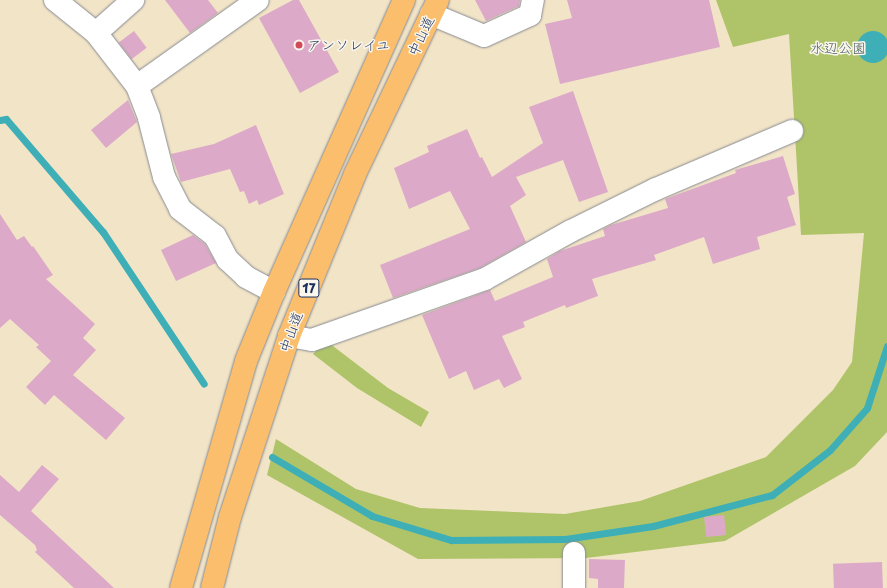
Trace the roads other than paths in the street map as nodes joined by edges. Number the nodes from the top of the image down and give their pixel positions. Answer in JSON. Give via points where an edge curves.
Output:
{"nodes":[{"id":1,"x":55,"y":0,"type":"edge"},
{"id":2,"x":133,"y":0,"type":"edge"},
{"id":3,"x":258,"y":0,"type":"edge"},
{"id":4,"x":404,"y":0,"type":"edge"},
{"id":5,"x":533,"y":0,"type":"edge"},
{"id":6,"x":435,"y":7,"type":"edge"},
{"id":7,"x":96,"y":33,"type":"junction"},
{"id":8,"x":137,"y":86,"type":"junction"},
{"id":9,"x":792,"y":131,"type":"dead end"},
{"id":10,"x":274,"y":292,"type":"junction"},
{"id":11,"x":289,"y":336,"type":"junction"},
{"id":12,"x":574,"y":553,"type":"dead end"},
{"id":13,"x":181,"y":588,"type":"edge"},
{"id":14,"x":212,"y":588,"type":"edge"},
{"id":15,"x":574,"y":588,"type":"edge"}],
"edges":[{"from":1,"to":7,"type":"street"},
{"from":2,"to":7,"type":"street"},
{"from":3,"to":8,"type":"street"},
{"from":4,"to":10,"type":"highway","number":"17"},
{"from":5,"to":6,"type":"street","via":[[530,15],[484,36]]},
{"from":6,"to":11,"type":"highway","name":"中山道","number":"17","via":[[356,174]]},
{"from":7,"to":8,"type":"street"},
{"from":8,"to":10,"type":"street","via":[[149,118],[164,177],[180,209],[215,236],[228,260],[246,278]]},
{"from":9,"to":11,"type":"street","via":[[656,189],[485,279],[312,340]]},
{"from":10,"to":13,"type":"highway","number":"17","via":[[246,361]]},
{"from":11,"to":14,"type":"highway","name":"中山道","number":"17","via":[[230,517]]},
{"from":12,"to":15,"type":"street"}]}
